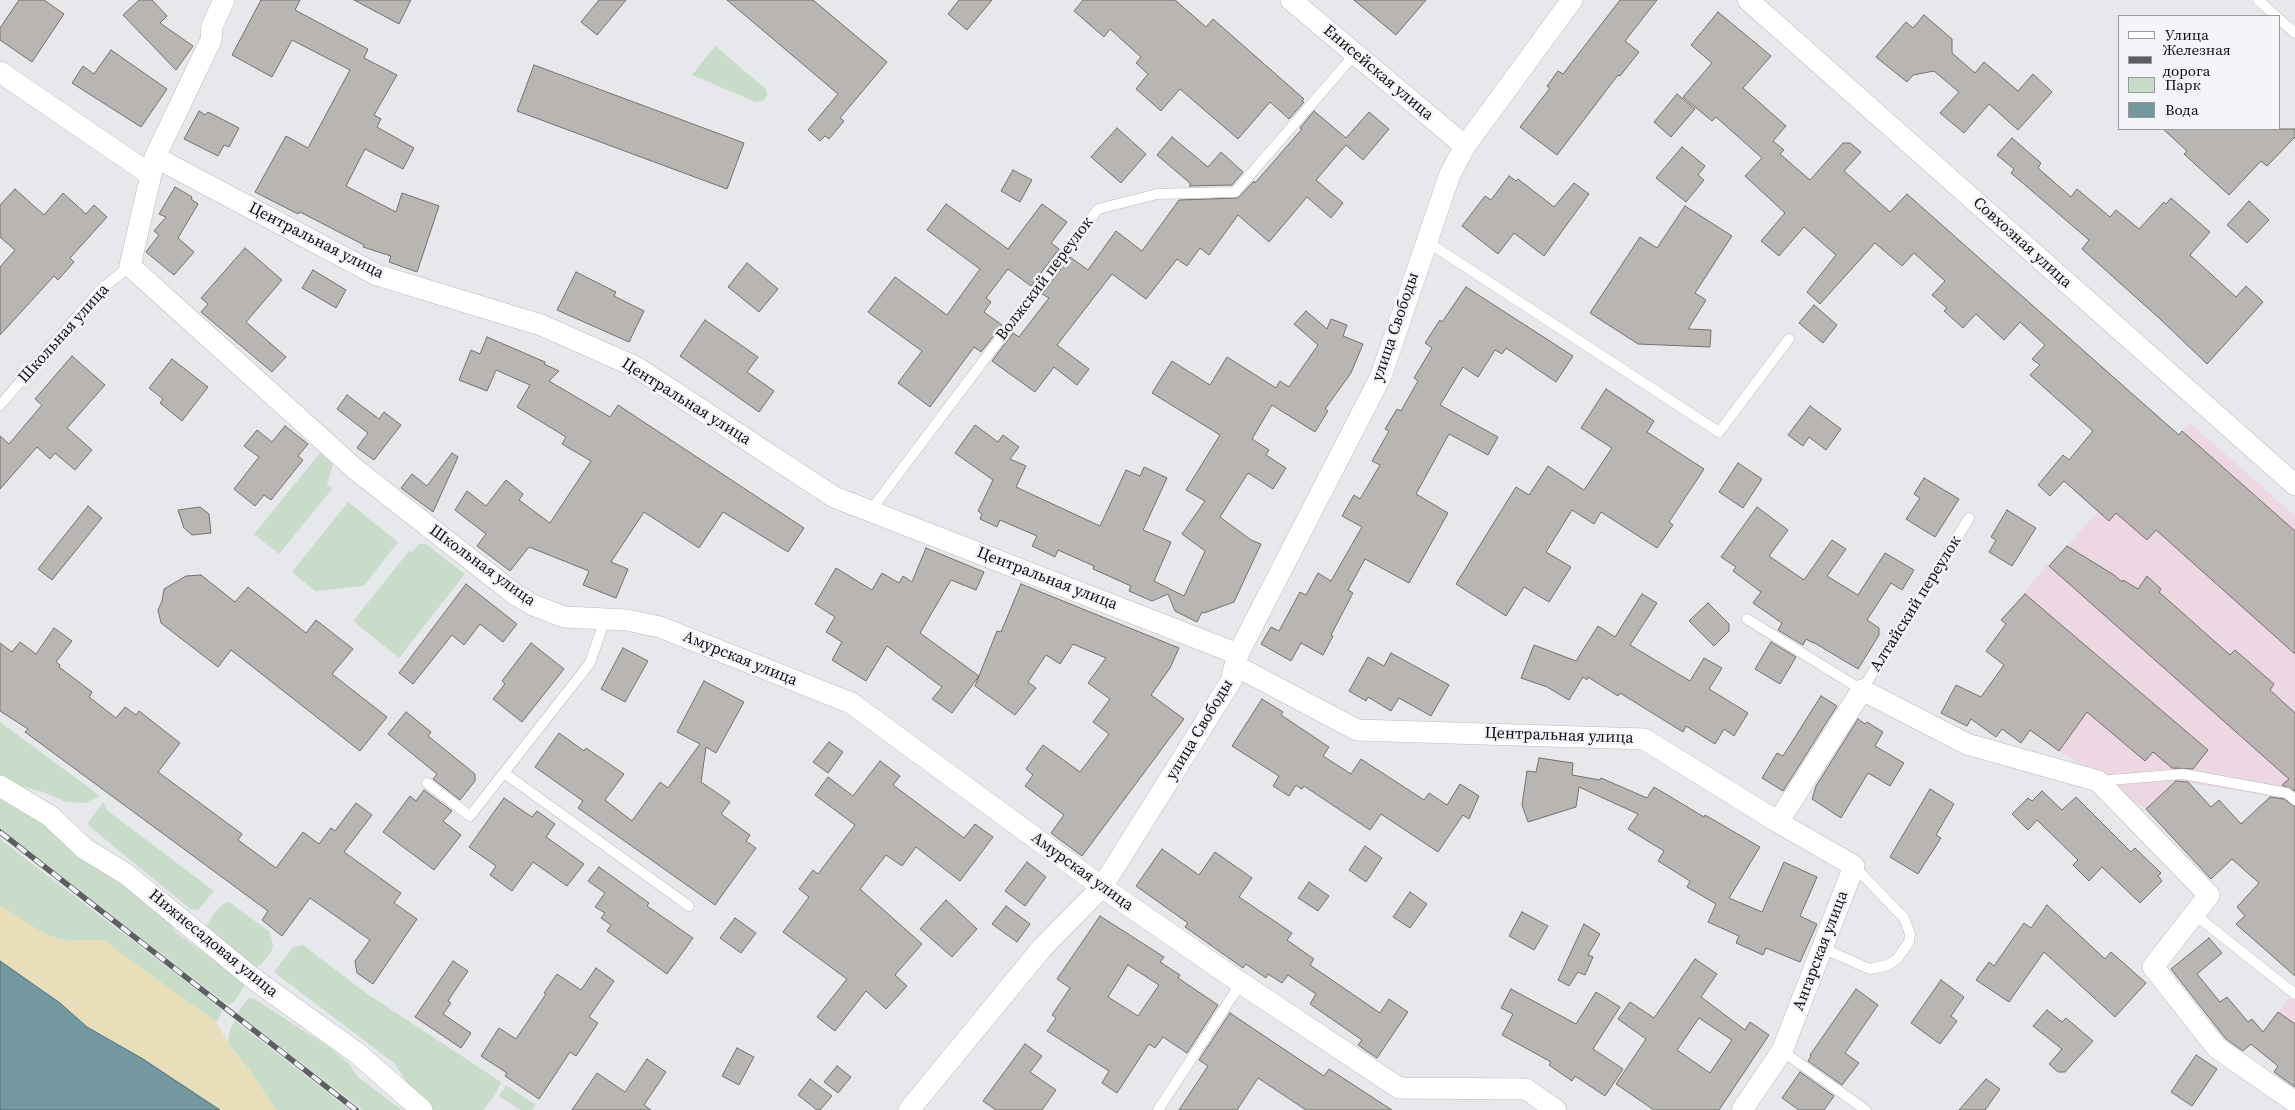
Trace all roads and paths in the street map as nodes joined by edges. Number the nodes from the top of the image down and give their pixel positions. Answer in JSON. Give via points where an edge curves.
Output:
{"nodes":[{"id":1,"x":224,"y":0,"type":"edge"},
{"id":2,"x":1291,"y":0,"type":"edge"},
{"id":3,"x":1572,"y":0,"type":"edge"},
{"id":4,"x":1748,"y":0,"type":"edge"},
{"id":5,"x":2258,"y":0,"type":"edge"},
{"id":6,"x":2275,"y":15,"type":"edge"},
{"id":7,"x":2280,"y":20,"type":"edge"},
{"id":8,"x":2295,"y":33,"type":"edge"},
{"id":9,"x":1356,"y":54,"type":"junction"},
{"id":10,"x":0,"y":72,"type":"edge"},
{"id":11,"x":1465,"y":146,"type":"junction"},
{"id":12,"x":153,"y":166,"type":"junction"},
{"id":13,"x":1426,"y":241,"type":"junction"},
{"id":14,"x":130,"y":266,"type":"junction"},
{"id":15,"x":1789,"y":339,"type":"dead end"},
{"id":16,"x":0,"y":405,"type":"edge"},
{"id":17,"x":2295,"y":485,"type":"edge"},
{"id":18,"x":871,"y":510,"type":"junction"},
{"id":19,"x":1969,"y":518,"type":"dead end"},
{"id":20,"x":605,"y":619,"type":"junction"},
{"id":21,"x":1747,"y":619,"type":"dead end"},
{"id":22,"x":1237,"y":660,"type":"junction"},
{"id":23,"x":1862,"y":690,"type":"junction"},
{"id":24,"x":504,"y":773,"type":"junction"},
{"id":25,"x":2098,"y":781,"type":"junction"},
{"id":26,"x":427,"y":783,"type":"dead end"},
{"id":27,"x":0,"y":786,"type":"edge"},
{"id":28,"x":2295,"y":800,"type":"edge"},
{"id":29,"x":1778,"y":822,"type":"junction"},
{"id":30,"x":1854,"y":866,"type":"junction"},
{"id":31,"x":1102,"y":888,"type":"junction"},
{"id":32,"x":689,"y":906,"type":"dead end"},
{"id":33,"x":2194,"y":914,"type":"junction"},
{"id":34,"x":1822,"y":948,"type":"junction"},
{"id":35,"x":1241,"y":983,"type":"junction"},
{"id":36,"x":2295,"y":994,"type":"edge"},
{"id":37,"x":1782,"y":1051,"type":"junction"},
{"id":38,"x":2295,"y":1102,"type":"edge"},
{"id":39,"x":422,"y":1110,"type":"edge"},
{"id":40,"x":909,"y":1110,"type":"edge"},
{"id":41,"x":1158,"y":1110,"type":"edge"},
{"id":42,"x":1556,"y":1110,"type":"edge"},
{"id":43,"x":1742,"y":1110,"type":"edge"},
{"id":44,"x":1866,"y":1110,"type":"edge"}],
"edges":[{"from":1,"to":12,"type":"street","via":[[212,26],[211,40]]},
{"from":2,"to":9,"type":"street","name":"Енисейская улица"},
{"from":3,"to":11,"type":"street","name":"улица Свободы"},
{"from":4,"to":17,"type":"street","name":"Совхозная улица"},
{"from":5,"to":6,"type":"lane"},
{"from":7,"to":8,"type":"lane"},
{"from":9,"to":11,"type":"street","name":"Енисейская улица"},
{"from":9,"to":18,"type":"lane","name":"Волжский переулок","via":[[1235,192],[1156,194],[1098,209]]},
{"from":10,"to":12,"type":"street","name":"Центральная улица"},
{"from":11,"to":13,"type":"street","name":"улица Свободы","via":[[1444,187]]},
{"from":12,"to":14,"type":"street"},
{"from":12,"to":18,"type":"street","name":"Центральная улица","via":[[377,275],[541,325],[636,367],[834,497]]},
{"from":13,"to":15,"type":"lane","via":[[1719,432]]},
{"from":13,"to":22,"type":"street","name":"улица Свободы","via":[[1381,376]]},
{"from":14,"to":16,"type":"lane","name":"Школьная улица","via":[[100,290]]},
{"from":14,"to":20,"type":"street","name":"Школьная улица","via":[[355,469],[516,595],[564,617]]},
{"from":18,"to":22,"type":"street","name":"Центральная улица"},
{"from":19,"to":23,"type":"lane","name":"Алтайский переулок"},
{"from":20,"to":24,"type":"lane","via":[[590,663]]},
{"from":20,"to":31,"type":"street","name":"Амурская улица","via":[[660,627],[851,703]]},
{"from":21,"to":23,"type":"lane"},
{"from":22,"to":29,"type":"street","name":"Центральная улица","via":[[1357,730],[1644,739]]},
{"from":22,"to":31,"type":"street","name":"улица Свободы","via":[[1231,681]]},
{"from":23,"to":25,"type":"street","via":[[1967,744]]},
{"from":23,"to":29,"type":"street"},
{"from":24,"to":26,"type":"lane","via":[[470,816]]},
{"from":24,"to":32,"type":"lane"},
{"from":25,"to":28,"type":"lane","via":[[2183,774],[2287,793]]},
{"from":25,"to":33,"type":"street","via":[[2209,895]]},
{"from":27,"to":39,"type":"street","name":"Нижнесадовая улица","via":[[50,816],[85,849],[126,874],[256,980],[357,1053]]},
{"from":29,"to":30,"type":"street"},
{"from":30,"to":34,"type":"street","name":"Ангарская улица"},
{"from":30,"to":34,"type":"lane","via":[[1904,918],[1910,934],[1909,942],[1897,959],[1888,965],[1870,969]]},
{"from":31,"to":35,"type":"street","name":"Амурская улица"},
{"from":31,"to":40,"type":"street","name":"улица Свободы","via":[[1042,948]]},
{"from":33,"to":36,"type":"lane"},
{"from":33,"to":38,"type":"street","via":[[2153,967],[2217,1048]]},
{"from":34,"to":37,"type":"street","name":"Ангарская улица"},
{"from":35,"to":41,"type":"lane"},
{"from":35,"to":42,"type":"street","name":"Амурская улица","via":[[1399,1088],[1526,1089]]},
{"from":37,"to":43,"type":"street","name":"Ангарская улица"},
{"from":37,"to":44,"type":"lane"}]}
